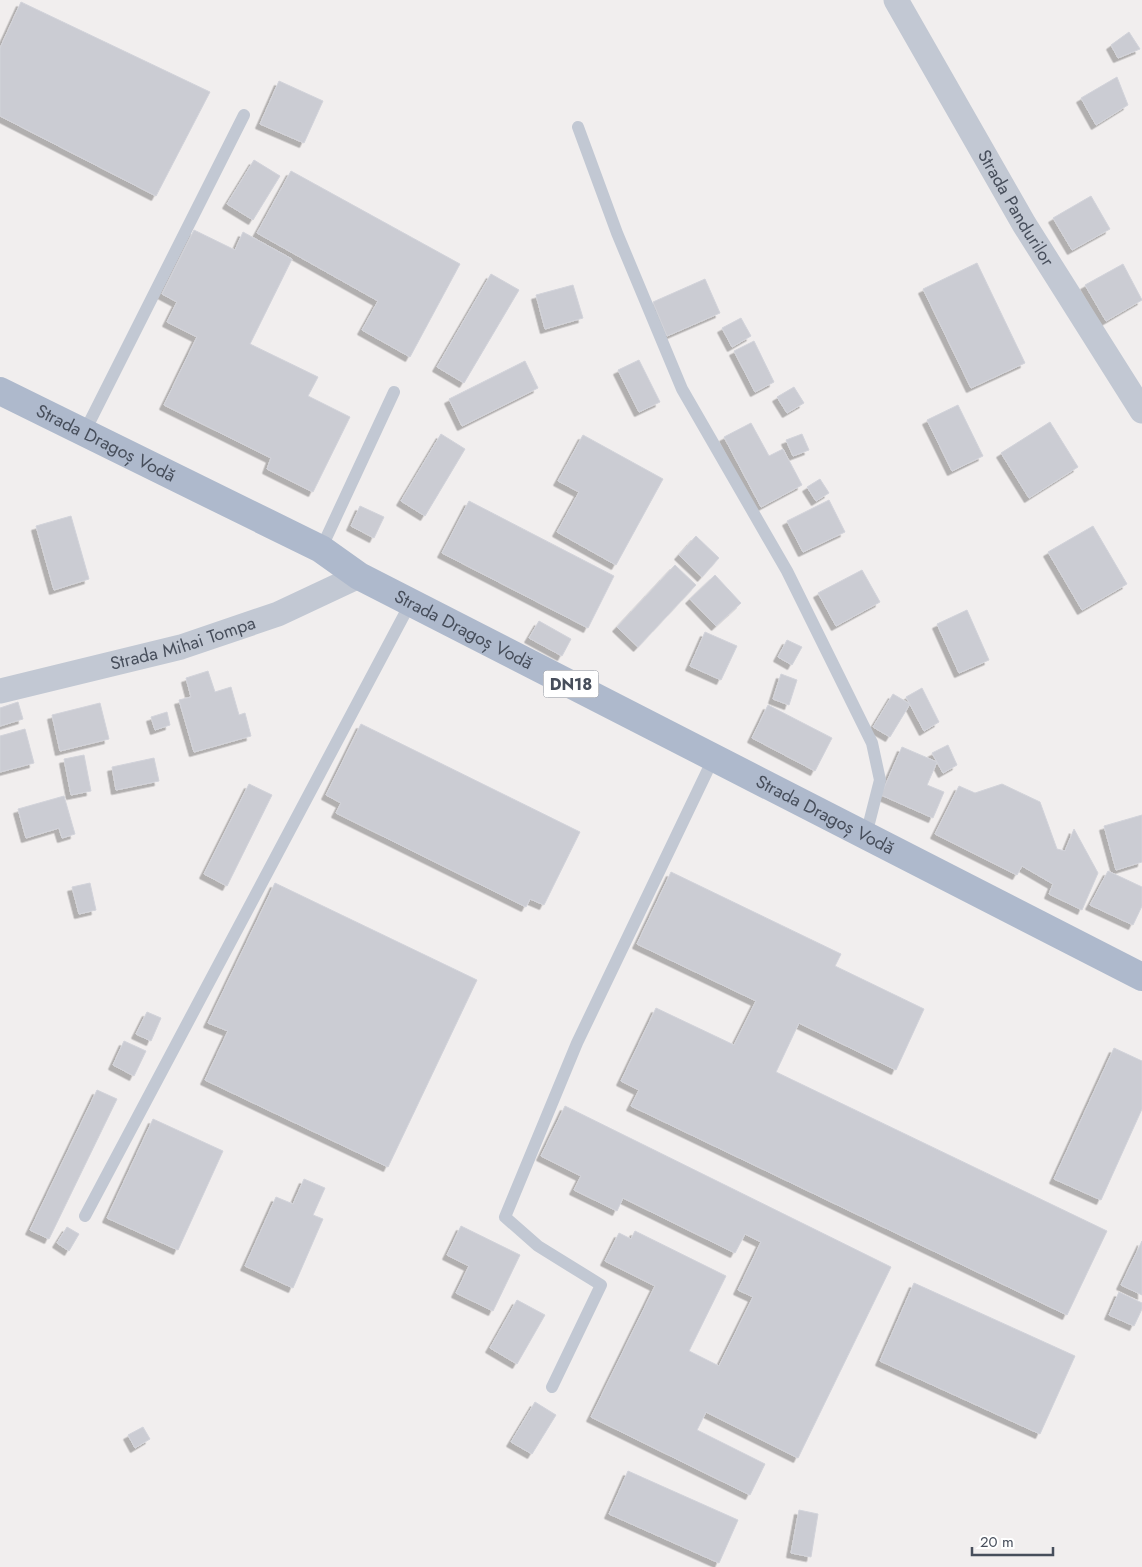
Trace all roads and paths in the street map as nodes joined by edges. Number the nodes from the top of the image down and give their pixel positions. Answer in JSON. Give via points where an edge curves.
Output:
{"nodes":[{"id":1,"x":896,"y":0,"type":"edge"},
{"id":2,"x":244,"y":114,"type":"dead end"},
{"id":3,"x":578,"y":127,"type":"dead end"},
{"id":4,"x":0,"y":391,"type":"edge"},
{"id":5,"x":394,"y":392,"type":"dead end"},
{"id":6,"x":1142,"y":411,"type":"edge"},
{"id":7,"x":84,"y":432,"type":"junction"},
{"id":8,"x":321,"y":549,"type":"junction"},
{"id":9,"x":359,"y":576,"type":"junction"},
{"id":10,"x":411,"y":602,"type":"junction"},
{"id":11,"x":0,"y":691,"type":"edge"},
{"id":12,"x":714,"y":757,"type":"junction"},
{"id":13,"x":866,"y":835,"type":"junction"},
{"id":14,"x":1142,"y":977,"type":"edge"},
{"id":15,"x":85,"y":1216,"type":"dead end"},
{"id":16,"x":552,"y":1387,"type":"dead end"}],
"edges":[{"from":1,"to":6,"type":"street","name":"Strada Pandurilor","via":[[1024,224]]},
{"from":2,"to":7,"type":"lane"},
{"from":3,"to":13,"type":"lane","via":[[682,389],[787,571],[872,743],[880,780]]},
{"from":4,"to":7,"type":"main road","name":"Strada Dragoș Vodă","number":"DN18"},
{"from":5,"to":8,"type":"lane"},
{"from":7,"to":8,"type":"main road","name":"Strada Dragoș Vodă","number":"DN18"},
{"from":8,"to":9,"type":"main road","name":"Strada Dragoș Vodă","number":"DN18"},
{"from":9,"to":10,"type":"main road","name":"Strada Dragoș Vodă","number":"DN18"},
{"from":9,"to":11,"type":"street","name":"Strada Mihai Tompa","via":[[278,614],[181,647]]},
{"from":10,"to":12,"type":"main road","name":"Strada Dragoș Vodă","number":"DN18"},
{"from":10,"to":15,"type":"lane"},
{"from":12,"to":13,"type":"main road","name":"Strada Dragoș Vodă","number":"DN18"},
{"from":12,"to":16,"type":"lane","via":[[577,1043],[505,1217],[538,1246],[601,1285]]},
{"from":13,"to":14,"type":"main road","name":"Strada Dragoș Vodă","number":"DN18"}]}
